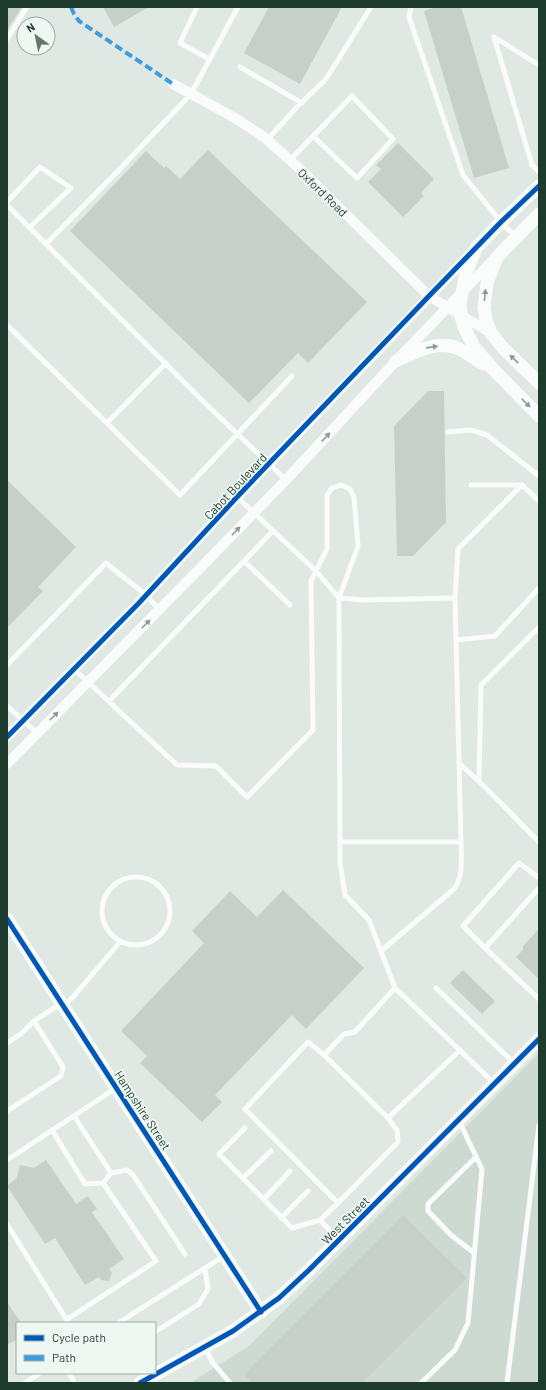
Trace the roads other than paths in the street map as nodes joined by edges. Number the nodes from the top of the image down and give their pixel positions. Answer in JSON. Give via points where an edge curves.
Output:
{"nodes":[{"id":1,"x":27,"y":7,"type":"edge"},
{"id":2,"x":197,"y":7,"type":"edge"},
{"id":3,"x":238,"y":7,"type":"edge"},
{"id":4,"x":371,"y":7,"type":"edge"},
{"id":5,"x":411,"y":7,"type":"edge"},
{"id":6,"x":7,"y":38,"type":"edge"},
{"id":7,"x":209,"y":59,"type":"junction"},
{"id":8,"x":539,"y":65,"type":"edge"},
{"id":9,"x":240,"y":67,"type":"dead end"},
{"id":10,"x":173,"y":84,"type":"dead end"},
{"id":11,"x":191,"y":94,"type":"junction"},
{"id":12,"x":302,"y":102,"type":"junction"},
{"id":13,"x":313,"y":136,"type":"junction"},
{"id":14,"x":267,"y":140,"type":"junction"},
{"id":15,"x":290,"y":160,"type":"junction"},
{"id":16,"x":539,"y":172,"type":"edge"},
{"id":17,"x":539,"y":186,"type":"edge"},
{"id":18,"x":7,"y":203,"type":"edge"},
{"id":19,"x":539,"y":214,"type":"edge"},
{"id":20,"x":501,"y":222,"type":"junction"},
{"id":21,"x":30,"y":227,"type":"junction"},
{"id":22,"x":516,"y":237,"type":"junction"},
{"id":23,"x":46,"y":244,"type":"junction"},
{"id":24,"x":476,"y":248,"type":"junction"},
{"id":25,"x":497,"y":257,"type":"junction"},
{"id":26,"x":462,"y":292,"type":"junction"},
{"id":27,"x":430,"y":296,"type":"junction"},
{"id":28,"x":447,"y":307,"type":"junction"},
{"id":29,"x":461,"y":316,"type":"junction"},
{"id":30,"x":7,"y":325,"type":"edge"},
{"id":31,"x":491,"y":333,"type":"junction"},
{"id":32,"x":396,"y":361,"type":"junction"},
{"id":33,"x":166,"y":363,"type":"junction"},
{"id":34,"x":494,"y":370,"type":"junction"},
{"id":35,"x":292,"y":376,"type":"dead end"},
{"id":36,"x":539,"y":383,"type":"edge"},
{"id":37,"x":539,"y":416,"type":"edge"},
{"id":38,"x":107,"y":424,"type":"junction"},
{"id":39,"x":448,"y":432,"type":"dead end"},
{"id":40,"x":238,"y":435,"type":"junction"},
{"id":41,"x":269,"y":464,"type":"junction"},
{"id":42,"x":539,"y":476,"type":"edge"},
{"id":43,"x":286,"y":480,"type":"junction"},
{"id":44,"x":472,"y":485,"type":"dead end"},
{"id":45,"x":522,"y":485,"type":"junction"},
{"id":46,"x":237,"y":497,"type":"junction"},
{"id":47,"x":539,"y":501,"type":"edge"},
{"id":48,"x":254,"y":513,"type":"junction"},
{"id":49,"x":273,"y":531,"type":"junction"},
{"id":50,"x":244,"y":561,"type":"junction"},
{"id":51,"x":316,"y":571,"type":"junction"},
{"id":52,"x":539,"y":588,"type":"edge"},
{"id":53,"x":146,"y":595,"type":"junction"},
{"id":54,"x":339,"y":598,"type":"junction"},
{"id":55,"x":455,"y":598,"type":"junction"},
{"id":56,"x":290,"y":605,"type":"dead end"},
{"id":57,"x":160,"y":610,"type":"junction"},
{"id":58,"x":539,"y":627,"type":"edge"},
{"id":59,"x":456,"y":640,"type":"junction"},
{"id":60,"x":7,"y":665,"type":"edge"},
{"id":61,"x":74,"y":669,"type":"junction"},
{"id":62,"x":89,"y":682,"type":"junction"},
{"id":63,"x":109,"y":701,"type":"junction"},
{"id":64,"x":7,"y":706,"type":"edge"},
{"id":65,"x":23,"y":721,"type":"junction"},
{"id":66,"x":37,"y":734,"type":"junction"},
{"id":67,"x":7,"y":737,"type":"edge"},
{"id":68,"x":459,"y":763,"type":"junction"},
{"id":69,"x":7,"y":764,"type":"edge"},
{"id":70,"x":479,"y":782,"type":"junction"},
{"id":71,"x":340,"y":842,"type":"junction"},
{"id":72,"x":461,"y":842,"type":"junction"},
{"id":73,"x":539,"y":842,"type":"edge"},
{"id":74,"x":539,"y":878,"type":"edge"},
{"id":75,"x":539,"y":888,"type":"edge"},
{"id":76,"x":7,"y":919,"type":"edge"},
{"id":77,"x":120,"y":942,"type":"junction"},
{"id":78,"x":485,"y":948,"type":"junction"},
{"id":79,"x":381,"y":951,"type":"junction"},
{"id":80,"x":395,"y":988,"type":"junction"},
{"id":81,"x":436,"y":988,"type":"dead end"},
{"id":82,"x":539,"y":999,"type":"edge"},
{"id":83,"x":62,"y":1004,"type":"junction"},
{"id":84,"x":34,"y":1021,"type":"junction"},
{"id":85,"x":539,"y":1038,"type":"edge"},
{"id":86,"x":7,"y":1043,"type":"edge"},
{"id":87,"x":460,"y":1050,"type":"junction"},
{"id":88,"x":324,"y":1055,"type":"junction"},
{"id":89,"x":515,"y":1063,"type":"junction"},
{"id":90,"x":495,"y":1083,"type":"junction"},
{"id":91,"x":116,"y":1088,"type":"junction"},
{"id":92,"x":7,"y":1111,"type":"edge"},
{"id":93,"x":74,"y":1116,"type":"junction"},
{"id":94,"x":388,"y":1118,"type":"junction"},
{"id":95,"x":458,"y":1120,"type":"junction"},
{"id":96,"x":539,"y":1125,"type":"edge"},
{"id":97,"x":245,"y":1128,"type":"dead end"},
{"id":98,"x":52,"y":1130,"type":"junction"},
{"id":99,"x":271,"y":1151,"type":"dead end"},
{"id":100,"x":476,"y":1157,"type":"junction"},
{"id":101,"x":7,"y":1160,"type":"edge"},
{"id":102,"x":290,"y":1171,"type":"dead end"},
{"id":103,"x":111,"y":1173,"type":"junction"},
{"id":104,"x":243,"y":1178,"type":"junction"},
{"id":105,"x":104,"y":1183,"type":"junction"},
{"id":106,"x":308,"y":1191,"type":"dead end"},
{"id":107,"x":264,"y":1199,"type":"junction"},
{"id":108,"x":338,"y":1203,"type":"junction"},
{"id":109,"x":281,"y":1218,"type":"junction"},
{"id":110,"x":320,"y":1220,"type":"junction"},
{"id":111,"x":7,"y":1224,"type":"edge"},
{"id":112,"x":339,"y":1240,"type":"junction"},
{"id":113,"x":474,"y":1253,"type":"junction"},
{"id":114,"x":185,"y":1254,"type":"dead end"},
{"id":115,"x":225,"y":1255,"type":"junction"},
{"id":116,"x":205,"y":1268,"type":"junction"},
{"id":117,"x":261,"y":1312,"type":"junction"},
{"id":118,"x":67,"y":1322,"type":"edge"},
{"id":119,"x":120,"y":1322,"type":"edge"},
{"id":120,"x":156,"y":1331,"type":"edge"},
{"id":121,"x":204,"y":1347,"type":"junction"},
{"id":122,"x":38,"y":1374,"type":"edge"},
{"id":123,"x":70,"y":1374,"type":"edge"},
{"id":124,"x":25,"y":1383,"type":"edge"},
{"id":125,"x":73,"y":1383,"type":"edge"},
{"id":126,"x":140,"y":1383,"type":"edge"},
{"id":127,"x":230,"y":1383,"type":"edge"},
{"id":128,"x":421,"y":1383,"type":"edge"},
{"id":129,"x":507,"y":1383,"type":"edge"}],
"edges":[{"from":1,"to":6,"type":"lane"},
{"from":2,"to":7,"type":"lane","via":[[180,43]]},
{"from":3,"to":7,"type":"lane"},
{"from":4,"to":12,"type":"lane","via":[[326,79]]},
{"from":5,"to":20,"type":"lane","via":[[409,17],[463,175]]},
{"from":7,"to":11,"type":"lane"},
{"from":8,"to":16,"type":"lane","via":[[494,37],[532,165]]},
{"from":9,"to":12,"type":"lane"},
{"from":10,"to":11,"type":"street","name":"Oxford Road"},
{"from":11,"to":14,"type":"street","name":"Oxford Road","via":[[238,120]]},
{"from":11,"to":23,"type":"lane"},
{"from":12,"to":14,"type":"lane"},
{"from":13,"to":13,"type":"lane","via":[[352,96],[393,139],[357,178]]},
{"from":13,"to":15,"type":"lane"},
{"from":14,"to":15,"type":"street","name":"Oxford Road"},
{"from":15,"to":27,"type":"street","name":"Oxford Road"},
{"from":17,"to":20,"type":"street"},
{"from":18,"to":21,"type":"lane"},
{"from":18,"to":21,"type":"lane","via":[[40,167],[71,188]]},
{"from":19,"to":22,"type":"street"},
{"from":20,"to":22,"type":"lane"},
{"from":20,"to":24,"type":"street"},
{"from":21,"to":23,"type":"lane"},
{"from":22,"to":25,"type":"street"},
{"from":23,"to":33,"type":"lane"},
{"from":24,"to":26,"type":"street"},
{"from":24,"to":27,"type":"street","name":"Cabot Boulevard"},
{"from":25,"to":26,"type":"street"},
{"from":31,"to":25,"type":"street","one_way":true,"via":[[486,320],[484,300],[487,283]]},
{"from":26,"to":28,"type":"street"},
{"from":26,"to":29,"type":"street"},
{"from":27,"to":28,"type":"street","name":"Oxford Road"},
{"from":27,"to":41,"type":"street","name":"Cabot Boulevard"},
{"from":28,"to":29,"type":"street","name":"Oxford Road"},
{"from":28,"to":32,"type":"street"},
{"from":29,"to":31,"type":"street","name":"Oxford Road"},
{"from":29,"to":34,"type":"street","via":[[474,347]]},
{"from":30,"to":38,"type":"lane"},
{"from":36,"to":31,"type":"street","one_way":true},
{"from":32,"to":34,"type":"street","one_way":true,"via":[[425,348],[449,346],[460,349]]},
{"from":43,"to":32,"type":"street","one_way":true},
{"from":33,"to":38,"type":"lane"},
{"from":33,"to":40,"type":"lane"},
{"from":34,"to":37,"type":"street","one_way":true},
{"from":35,"to":40,"type":"lane"},
{"from":38,"to":40,"type":"lane","via":[[180,495]]},
{"from":39,"to":42,"type":"lane","via":[[471,430],[487,434]]},
{"from":40,"to":41,"type":"lane"},
{"from":41,"to":43,"type":"lane"},
{"from":41,"to":46,"type":"street","name":"Cabot Boulevard"},
{"from":43,"to":48,"type":"street"},
{"from":44,"to":45,"type":"lane"},
{"from":45,"to":47,"type":"lane"},
{"from":45,"to":55,"type":"lane","via":[[458,549]]},
{"from":46,"to":48,"type":"lane"},
{"from":46,"to":53,"type":"street","name":"Cabot Boulevard"},
{"from":48,"to":49,"type":"lane"},
{"from":57,"to":48,"type":"street","one_way":true},
{"from":49,"to":50,"type":"lane"},
{"from":49,"to":51,"type":"lane"},
{"from":50,"to":56,"type":"lane"},
{"from":50,"to":63,"type":"lane"},
{"from":51,"to":54,"type":"lane"},
{"from":51,"to":54,"type":"lane","via":[[327,549],[327,495],[337,486],[346,486],[354,497],[358,546]]},
{"from":51,"to":63,"type":"lane","via":[[311,581],[313,730],[247,797],[216,766],[177,765]]},
{"from":52,"to":59,"type":"lane","via":[[495,636]]},
{"from":53,"to":57,"type":"lane"},
{"from":53,"to":60,"type":"lane","via":[[106,563]]},
{"from":53,"to":61,"type":"street","name":"Cabot Boulevard"},
{"from":54,"to":55,"type":"lane"},
{"from":54,"to":71,"type":"lane"},
{"from":55,"to":59,"type":"lane"},
{"from":62,"to":57,"type":"street","one_way":true},
{"from":58,"to":70,"type":"lane","via":[[481,685]]},
{"from":59,"to":68,"type":"lane"},
{"from":61,"to":62,"type":"lane"},
{"from":61,"to":65,"type":"street","name":"Cabot Boulevard"},
{"from":62,"to":63,"type":"lane"},
{"from":66,"to":62,"type":"street","one_way":true},
{"from":64,"to":65,"type":"lane"},
{"from":65,"to":66,"type":"lane"},
{"from":65,"to":67,"type":"street","name":"Cabot Boulevard"},
{"from":66,"to":69,"type":"street"},
{"from":68,"to":70,"type":"lane"},
{"from":68,"to":72,"type":"lane"},
{"from":70,"to":73,"type":"lane"},
{"from":71,"to":72,"type":"lane"},
{"from":71,"to":79,"type":"lane","via":[[345,895],[369,920]]},
{"from":72,"to":79,"type":"lane","via":[[459,883]]},
{"from":74,"to":78,"type":"lane","via":[[519,864],[463,926]]},
{"from":75,"to":78,"type":"lane"},
{"from":76,"to":83,"type":"street","name":"Hampshire Street"},
{"from":77,"to":77,"type":"lane","via":[[146,944],[161,935],[166,928],[169,920],[169,903],[164,891],[155,882],[139,876],[130,877],[122,879],[108,890],[102,906],[104,923],[113,937]]},
{"from":77,"to":83,"type":"lane","via":[[73,997]]},
{"from":78,"to":82,"type":"lane"},
{"from":79,"to":80,"type":"lane"},
{"from":80,"to":87,"type":"lane"},
{"from":80,"to":88,"type":"lane","via":[[355,1032],[344,1034]]},
{"from":81,"to":89,"type":"lane"},
{"from":83,"to":84,"type":"lane"},
{"from":83,"to":91,"type":"street","name":"Hampshire Street"},
{"from":84,"to":86,"type":"lane"},
{"from":84,"to":92,"type":"lane","via":[[63,1067],[61,1076]]},
{"from":85,"to":89,"type":"street","name":"West Street"},
{"from":87,"to":90,"type":"lane"},
{"from":87,"to":94,"type":"lane"},
{"from":88,"to":94,"type":"lane"},
{"from":88,"to":108,"type":"lane","via":[[308,1042],[245,1109]]},
{"from":89,"to":90,"type":"street","name":"West Street"},
{"from":90,"to":95,"type":"street","name":"West Street"},
{"from":91,"to":93,"type":"lane"},
{"from":91,"to":115,"type":"street","name":"Hampshire Street"},
{"from":93,"to":98,"type":"lane"},
{"from":93,"to":103,"type":"lane"},
{"from":94,"to":108,"type":"lane","via":[[397,1130],[398,1142]]},
{"from":95,"to":100,"type":"lane"},
{"from":95,"to":112,"type":"street","name":"West Street"},
{"from":96,"to":129,"type":"lane"},
{"from":97,"to":104,"type":"lane","via":[[220,1154]]},
{"from":98,"to":101,"type":"lane"},
{"from":98,"to":105,"type":"lane","via":[[85,1184]]},
{"from":99,"to":104,"type":"lane"},
{"from":100,"to":113,"type":"lane","via":[[482,1169]]},
{"from":100,"to":113,"type":"lane","via":[[428,1204],[428,1212]]},
{"from":102,"to":107,"type":"lane"},
{"from":103,"to":105,"type":"lane"},
{"from":103,"to":114,"type":"lane","via":[[127,1170],[133,1174]]},
{"from":104,"to":107,"type":"lane"},
{"from":105,"to":118,"type":"lane","via":[[156,1261]]},
{"from":106,"to":109,"type":"lane"},
{"from":107,"to":109,"type":"lane"},
{"from":108,"to":110,"type":"lane"},
{"from":109,"to":110,"type":"lane","via":[[292,1228]]},
{"from":110,"to":112,"type":"lane"},
{"from":111,"to":118,"type":"lane"},
{"from":112,"to":117,"type":"street","name":"West Street"},
{"from":113,"to":128,"type":"lane","via":[[468,1323],[455,1350]]},
{"from":115,"to":116,"type":"lane"},
{"from":115,"to":117,"type":"street","name":"Hampshire Street"},
{"from":116,"to":119,"type":"lane"},
{"from":116,"to":120,"type":"lane","via":[[208,1289],[199,1304]]},
{"from":117,"to":121,"type":"street","name":"West Street"},
{"from":121,"to":126,"type":"street","name":"West Street"},
{"from":121,"to":127,"type":"lane","via":[[213,1363]]},
{"from":122,"to":124,"type":"lane"},
{"from":123,"to":125,"type":"lane"}]}
